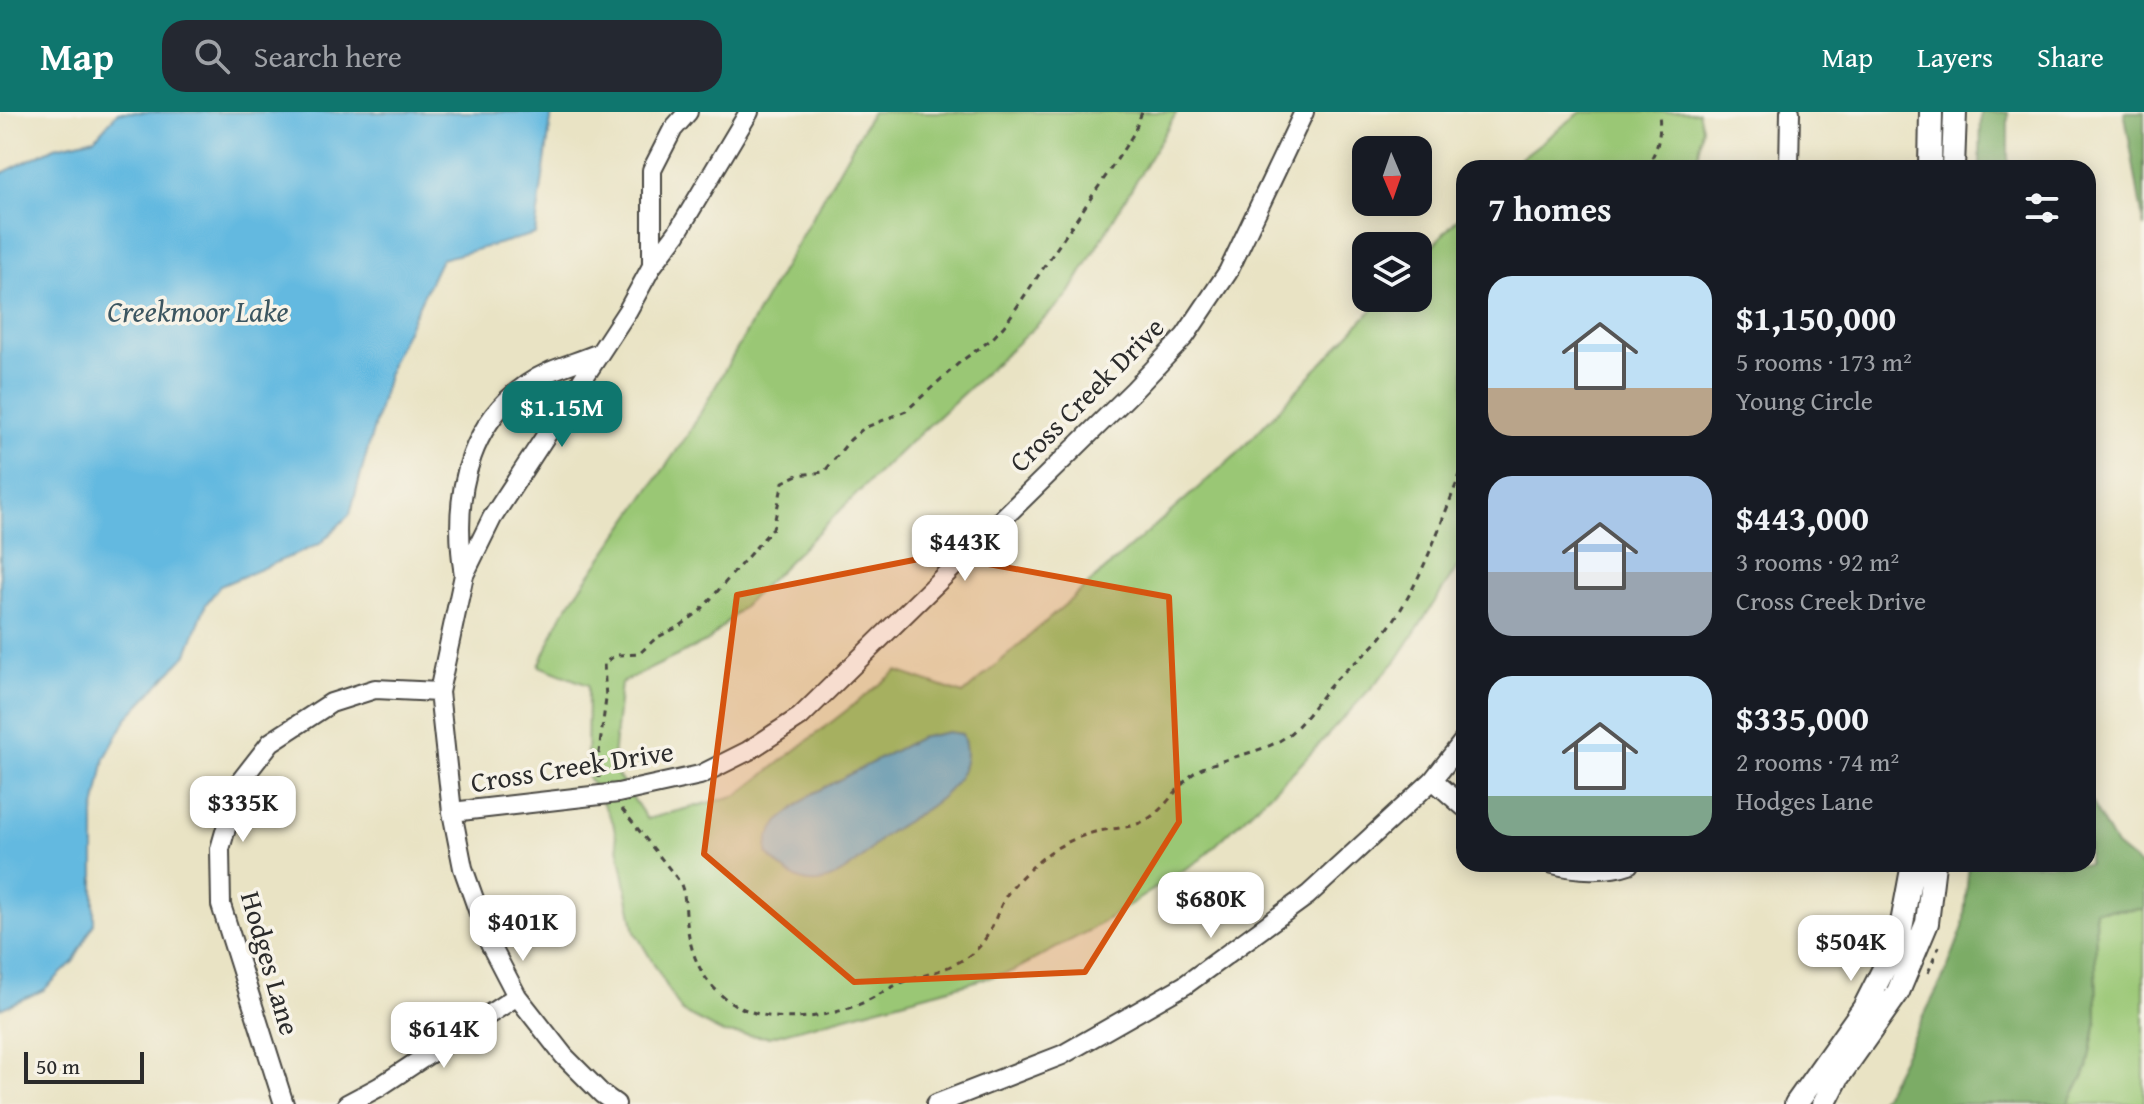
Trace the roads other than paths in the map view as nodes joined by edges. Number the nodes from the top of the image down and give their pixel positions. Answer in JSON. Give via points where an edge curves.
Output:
{"nodes":[{"id":1,"x":688,"y":112,"type":"edge"},
{"id":2,"x":749,"y":112,"type":"edge"},
{"id":3,"x":1304,"y":112,"type":"edge"},
{"id":4,"x":1790,"y":112,"type":"edge"},
{"id":5,"x":1931,"y":112,"type":"edge"},
{"id":6,"x":1955,"y":112,"type":"edge"},
{"id":7,"x":1789,"y":160,"type":"edge"},
{"id":8,"x":1930,"y":160,"type":"edge"},
{"id":9,"x":1953,"y":160,"type":"edge"},
{"id":10,"x":652,"y":266,"type":"junction"},
{"id":11,"x":597,"y":354,"type":"junction"},
{"id":12,"x":464,"y":575,"type":"junction"},
{"id":13,"x":439,"y":692,"type":"junction"},
{"id":14,"x":1456,"y":750,"type":"edge"},
{"id":15,"x":1433,"y":780,"type":"junction"},
{"id":16,"x":1456,"y":800,"type":"edge"},
{"id":17,"x":452,"y":812,"type":"junction"},
{"id":18,"x":1912,"y":872,"type":"edge"},
{"id":19,"x":1933,"y":872,"type":"edge"},
{"id":20,"x":517,"y":996,"type":"junction"},
{"id":21,"x":284,"y":1104,"type":"edge"},
{"id":22,"x":347,"y":1104,"type":"edge"},
{"id":23,"x":616,"y":1104,"type":"edge"},
{"id":24,"x":936,"y":1104,"type":"edge"},
{"id":25,"x":1796,"y":1104,"type":"edge"},
{"id":26,"x":1824,"y":1104,"type":"edge"}],
"edges":[{"from":1,"to":10,"type":"street","via":[[652,170]]},
{"from":2,"to":10,"type":"street"},
{"from":3,"to":17,"type":"street","name":"Cross Creek Drive","via":[[1228,272],[1185,336],[800,717],[700,775],[610,794]]},
{"from":4,"to":7,"type":"street"},
{"from":5,"to":8,"type":"street"},
{"from":6,"to":9,"type":"street"},
{"from":10,"to":11,"type":"street"},
{"from":11,"to":12,"type":"street","via":[[492,518]]},
{"from":11,"to":12,"type":"street","via":[[549,372],[509,399],[479,436],[462,483],[459,543]]},
{"from":12,"to":13,"type":"street"},
{"from":13,"to":17,"type":"street"},
{"from":13,"to":21,"type":"street","name":"Hodges Lane","via":[[375,689],[331,703],[271,742],[239,783],[220,849],[221,905]]},
{"from":14,"to":15,"type":"street"},
{"from":15,"to":16,"type":"street"},
{"from":15,"to":24,"type":"street","via":[[1308,895],[1185,985],[1062,1055]]},
{"from":17,"to":20,"type":"street","via":[[463,868],[490,944]]},
{"from":18,"to":25,"type":"street","via":[[1899,939],[1864,1008]]},
{"from":19,"to":26,"type":"street","via":[[1927,923],[1898,992]]},
{"from":20,"to":22,"type":"street"},
{"from":20,"to":23,"type":"street","via":[[564,1056]]}]}
